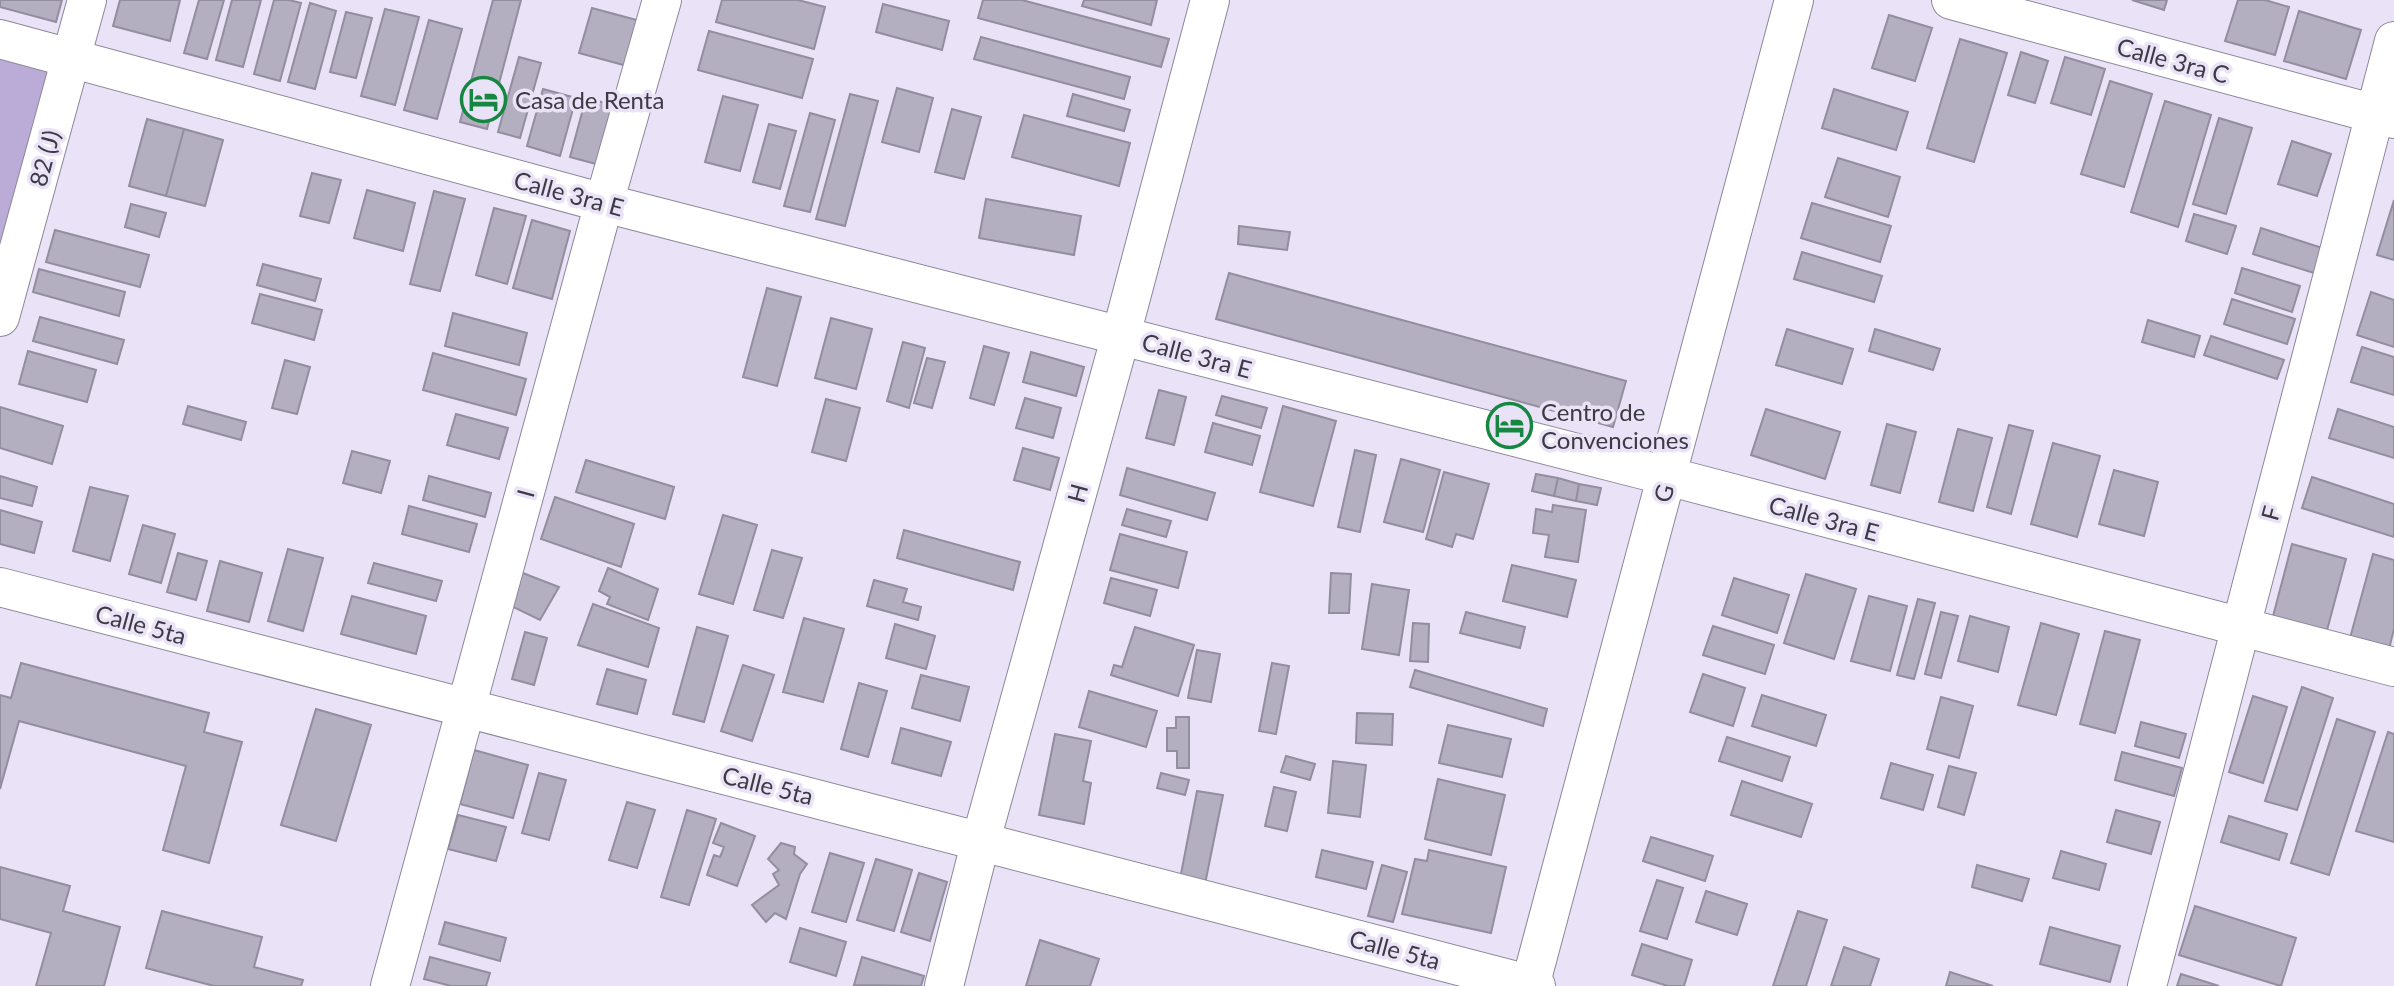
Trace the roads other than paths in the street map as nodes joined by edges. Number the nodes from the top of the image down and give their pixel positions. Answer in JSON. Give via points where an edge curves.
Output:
{"nodes":[{"id":1,"x":87,"y":0,"type":"edge"},
{"id":2,"x":662,"y":0,"type":"edge"},
{"id":3,"x":1210,"y":0,"type":"edge"},
{"id":4,"x":1794,"y":0,"type":"edge"},
{"id":5,"x":1951,"y":0,"type":"edge"},
{"id":6,"x":0,"y":39,"type":"edge"},
{"id":7,"x":2394,"y":41,"type":"edge"},
{"id":8,"x":71,"y":59,"type":"junction"},
{"id":9,"x":2385,"y":117,"type":"edge"},
{"id":10,"x":604,"y":203,"type":"junction"},
{"id":11,"x":0,"y":317,"type":"edge"},
{"id":12,"x":1121,"y":335,"type":"junction"},
{"id":13,"x":1667,"y":476,"type":"junction"},
{"id":14,"x":0,"y":587,"type":"edge"},
{"id":15,"x":2240,"y":627,"type":"junction"},
{"id":16,"x":2394,"y":667,"type":"edge"},
{"id":17,"x":467,"y":708,"type":"junction"},
{"id":18,"x":981,"y":840,"type":"junction"},
{"id":19,"x":1532,"y":985,"type":"edge"},
{"id":20,"x":390,"y":986,"type":"edge"},
{"id":21,"x":944,"y":986,"type":"edge"},
{"id":22,"x":2147,"y":986,"type":"edge"}],
"edges":[{"from":1,"to":8,"type":"street","name":"82 (J)"},
{"from":2,"to":10,"type":"street","name":"I"},
{"from":3,"to":12,"type":"street","name":"H"},
{"from":4,"to":13,"type":"street","name":"G"},
{"from":5,"to":9,"type":"street","name":"Calle 3ra C"},
{"from":6,"to":8,"type":"street","name":"Calle 3ra E"},
{"from":7,"to":9,"type":"street","name":"F"},
{"from":8,"to":10,"type":"street","name":"Calle 3ra E"},
{"from":8,"to":11,"type":"street","name":"82 (J)"},
{"from":9,"to":15,"type":"street","name":"F"},
{"from":10,"to":12,"type":"street","name":"Calle 3ra E"},
{"from":10,"to":17,"type":"street","name":"I"},
{"from":12,"to":13,"type":"street","name":"Calle 3ra E"},
{"from":12,"to":18,"type":"street","name":"H"},
{"from":13,"to":15,"type":"street","name":"Calle 3ra E"},
{"from":13,"to":19,"type":"street","name":"G"},
{"from":14,"to":17,"type":"street","name":"Calle 5ta"},
{"from":15,"to":16,"type":"street","name":"Calle 3ra E"},
{"from":15,"to":22,"type":"street","name":"F"},
{"from":17,"to":18,"type":"street","name":"Calle 5ta"},
{"from":17,"to":20,"type":"street","name":"I"},
{"from":18,"to":19,"type":"street","name":"Calle 5ta"},
{"from":18,"to":21,"type":"street","name":"H"}]}
